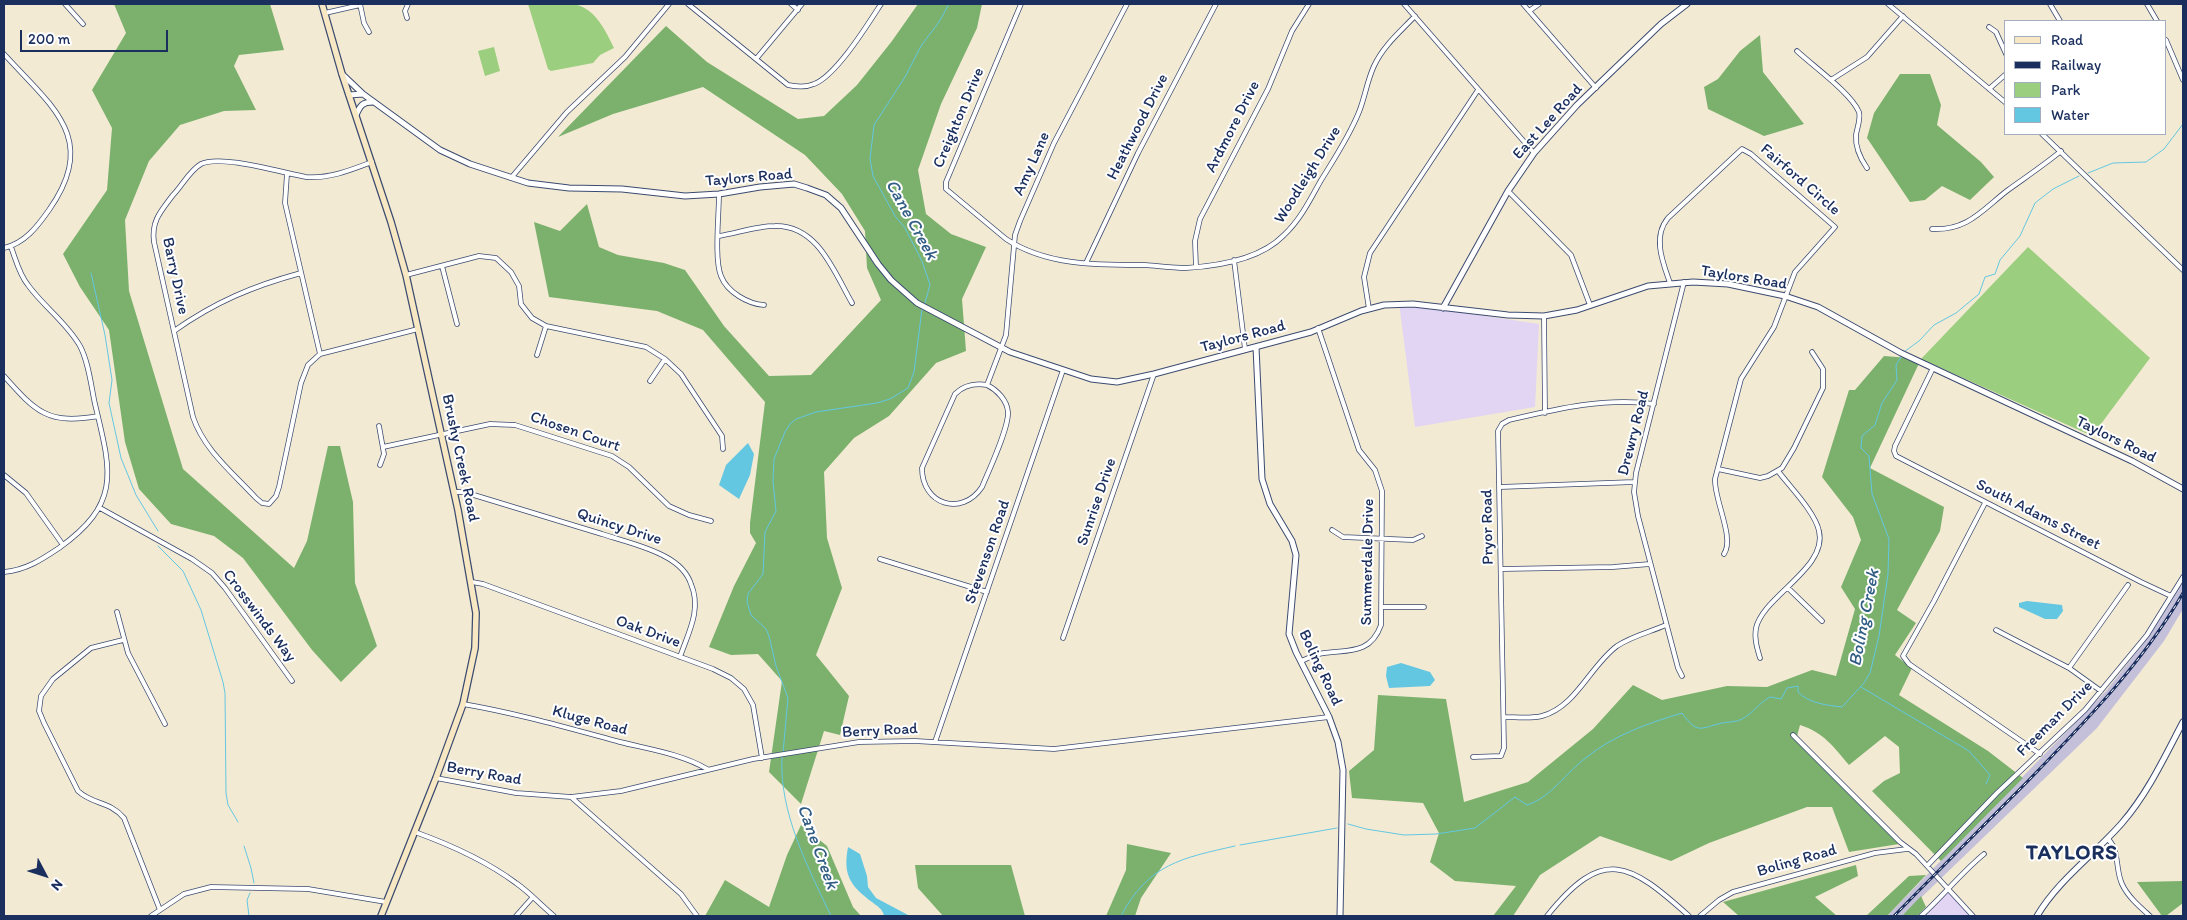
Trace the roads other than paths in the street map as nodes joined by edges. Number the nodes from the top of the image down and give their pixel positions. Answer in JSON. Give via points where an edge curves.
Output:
{"nodes":[{"id":1,"x":65,"y":4,"type":"edge"},
{"id":2,"x":322,"y":4,"type":"edge"},
{"id":3,"x":360,"y":4,"type":"edge"},
{"id":4,"x":408,"y":4,"type":"edge"},
{"id":5,"x":669,"y":4,"type":"edge"},
{"id":6,"x":688,"y":4,"type":"edge"},
{"id":7,"x":791,"y":4,"type":"edge"},
{"id":8,"x":802,"y":4,"type":"edge"},
{"id":9,"x":882,"y":4,"type":"edge"},
{"id":10,"x":1021,"y":4,"type":"edge"},
{"id":11,"x":1127,"y":4,"type":"edge"},
{"id":12,"x":1216,"y":4,"type":"edge"},
{"id":13,"x":1309,"y":4,"type":"edge"},
{"id":14,"x":1404,"y":4,"type":"edge"},
{"id":15,"x":1523,"y":4,"type":"edge"},
{"id":16,"x":1539,"y":4,"type":"edge"},
{"id":17,"x":1687,"y":4,"type":"edge"},
{"id":18,"x":1888,"y":4,"type":"edge"},
{"id":19,"x":2050,"y":4,"type":"edge"},
{"id":20,"x":2147,"y":4,"type":"edge"},
{"id":21,"x":798,"y":10,"type":"junction"},
{"id":22,"x":1529,"y":11,"type":"junction"},
{"id":23,"x":325,"y":14,"type":"junction"},
{"id":24,"x":1414,"y":16,"type":"junction"},
{"id":25,"x":1903,"y":16,"type":"junction"},
{"id":26,"x":407,"y":18,"type":"dead end"},
{"id":27,"x":2059,"y":20,"type":"edge"},
{"id":28,"x":2156,"y":20,"type":"edge"},
{"id":29,"x":83,"y":24,"type":"dead end"},
{"id":30,"x":1989,"y":27,"type":"dead end"},
{"id":31,"x":369,"y":32,"type":"dead end"},
{"id":32,"x":2167,"y":43,"type":"edge"},
{"id":33,"x":2004,"y":50,"type":"edge"},
{"id":34,"x":1797,"y":51,"type":"dead end"},
{"id":35,"x":4,"y":54,"type":"edge"},
{"id":36,"x":756,"y":58,"type":"junction"},
{"id":37,"x":2183,"y":66,"type":"edge"},
{"id":38,"x":2177,"y":68,"type":"junction"},
{"id":39,"x":342,"y":74,"type":"junction"},
{"id":40,"x":2004,"y":76,"type":"edge"},
{"id":41,"x":1831,"y":80,"type":"junction"},
{"id":42,"x":2183,"y":80,"type":"edge"},
{"id":43,"x":1596,"y":88,"type":"junction"},
{"id":44,"x":1989,"y":89,"type":"junction"},
{"id":45,"x":1478,"y":90,"type":"junction"},
{"id":46,"x":363,"y":94,"type":"junction"},
{"id":47,"x":349,"y":95,"type":"junction"},
{"id":48,"x":2004,"y":101,"type":"edge"},
{"id":49,"x":374,"y":102,"type":"junction"},
{"id":50,"x":356,"y":115,"type":"junction"},
{"id":51,"x":2043,"y":135,"type":"edge"},
{"id":52,"x":2061,"y":151,"type":"junction"},
{"id":53,"x":1534,"y":153,"type":"junction"},
{"id":54,"x":372,"y":162,"type":"junction"},
{"id":55,"x":1867,"y":168,"type":"dead end"},
{"id":56,"x":287,"y":174,"type":"junction"},
{"id":57,"x":511,"y":178,"type":"junction"},
{"id":58,"x":1508,"y":191,"type":"junction"},
{"id":59,"x":719,"y":194,"type":"junction"},
{"id":60,"x":1932,"y":229,"type":"dead end"},
{"id":61,"x":719,"y":236,"type":"junction"},
{"id":62,"x":1014,"y":245,"type":"junction"},
{"id":63,"x":11,"y":246,"type":"junction"},
{"id":64,"x":4,"y":248,"type":"edge"},
{"id":65,"x":1234,"y":260,"type":"junction"},
{"id":66,"x":1086,"y":263,"type":"junction"},
{"id":67,"x":442,"y":266,"type":"junction"},
{"id":68,"x":1196,"y":267,"type":"junction"},
{"id":69,"x":2183,"y":270,"type":"edge"},
{"id":70,"x":301,"y":273,"type":"junction"},
{"id":71,"x":406,"y":276,"type":"junction"},
{"id":72,"x":1684,"y":282,"type":"junction"},
{"id":73,"x":1670,"y":283,"type":"junction"},
{"id":74,"x":1785,"y":296,"type":"junction"},
{"id":75,"x":852,"y":303,"type":"dead end"},
{"id":76,"x":764,"y":305,"type":"dead end"},
{"id":77,"x":1590,"y":305,"type":"junction"},
{"id":78,"x":1443,"y":308,"type":"junction"},
{"id":79,"x":1369,"y":309,"type":"junction"},
{"id":80,"x":1544,"y":316,"type":"junction"},
{"id":81,"x":457,"y":324,"type":"dead end"},
{"id":82,"x":546,"y":326,"type":"junction"},
{"id":83,"x":1318,"y":328,"type":"junction"},
{"id":84,"x":418,"y":329,"type":"junction"},
{"id":85,"x":174,"y":331,"type":"junction"},
{"id":86,"x":1256,"y":347,"type":"junction"},
{"id":87,"x":1001,"y":348,"type":"junction"},
{"id":88,"x":1245,"y":349,"type":"junction"},
{"id":89,"x":1812,"y":352,"type":"dead end"},
{"id":90,"x":320,"y":354,"type":"junction"},
{"id":91,"x":537,"y":355,"type":"dead end"},
{"id":92,"x":665,"y":358,"type":"junction"},
{"id":93,"x":1932,"y":368,"type":"junction"},
{"id":94,"x":1063,"y":370,"type":"junction"},
{"id":95,"x":1154,"y":374,"type":"junction"},
{"id":96,"x":4,"y":376,"type":"edge"},
{"id":97,"x":650,"y":381,"type":"dead end"},
{"id":98,"x":987,"y":385,"type":"junction"},
{"id":99,"x":1654,"y":404,"type":"junction"},
{"id":100,"x":1545,"y":413,"type":"junction"},
{"id":101,"x":98,"y":416,"type":"junction"},
{"id":102,"x":379,"y":426,"type":"dead end"},
{"id":103,"x":441,"y":433,"type":"junction"},
{"id":104,"x":384,"y":446,"type":"junction"},
{"id":105,"x":723,"y":449,"type":"dead end"},
{"id":106,"x":380,"y":466,"type":"dead end"},
{"id":107,"x":1718,"y":469,"type":"junction"},
{"id":108,"x":1778,"y":471,"type":"junction"},
{"id":109,"x":4,"y":475,"type":"edge"},
{"id":110,"x":1634,"y":482,"type":"junction"},
{"id":111,"x":1500,"y":487,"type":"junction"},
{"id":112,"x":2183,"y":490,"type":"edge"},
{"id":113,"x":454,"y":492,"type":"junction"},
{"id":114,"x":1985,"y":502,"type":"junction"},
{"id":115,"x":100,"y":508,"type":"junction"},
{"id":116,"x":712,"y":521,"type":"dead end"},
{"id":117,"x":1332,"y":530,"type":"dead end"},
{"id":118,"x":1422,"y":536,"type":"dead end"},
{"id":119,"x":1382,"y":539,"type":"junction"},
{"id":120,"x":62,"y":545,"type":"junction"},
{"id":121,"x":1724,"y":554,"type":"dead end"},
{"id":122,"x":880,"y":559,"type":"dead end"},
{"id":123,"x":1650,"y":564,"type":"junction"},
{"id":124,"x":1502,"y":569,"type":"junction"},
{"id":125,"x":4,"y":572,"type":"edge"},
{"id":126,"x":2183,"y":577,"type":"edge"},
{"id":127,"x":472,"y":582,"type":"junction"},
{"id":128,"x":2128,"y":585,"type":"dead end"},
{"id":129,"x":1788,"y":588,"type":"junction"},
{"id":130,"x":987,"y":592,"type":"junction"},
{"id":131,"x":2171,"y":596,"type":"junction"},
{"id":132,"x":1382,"y":607,"type":"junction"},
{"id":133,"x":1424,"y":607,"type":"dead end"},
{"id":134,"x":117,"y":612,"type":"dead end"},
{"id":135,"x":1822,"y":621,"type":"dead end"},
{"id":136,"x":1666,"y":625,"type":"junction"},
{"id":137,"x":1996,"y":630,"type":"dead end"},
{"id":138,"x":1063,"y":638,"type":"dead end"},
{"id":139,"x":123,"y":640,"type":"junction"},
{"id":140,"x":680,"y":657,"type":"junction"},
{"id":141,"x":1760,"y":658,"type":"dead end"},
{"id":142,"x":1301,"y":661,"type":"junction"},
{"id":143,"x":2069,"y":668,"type":"junction"},
{"id":144,"x":1682,"y":676,"type":"dead end"},
{"id":145,"x":292,"y":681,"type":"dead end"},
{"id":146,"x":2101,"y":691,"type":"junction"},
{"id":147,"x":463,"y":704,"type":"junction"},
{"id":148,"x":1329,"y":717,"type":"junction"},
{"id":149,"x":1504,"y":717,"type":"junction"},
{"id":150,"x":2183,"y":722,"type":"edge"},
{"id":151,"x":165,"y":724,"type":"dead end"},
{"id":152,"x":1793,"y":735,"type":"dead end"},
{"id":153,"x":935,"y":742,"type":"junction"},
{"id":154,"x":2040,"y":754,"type":"junction"},
{"id":155,"x":1473,"y":757,"type":"dead end"},
{"id":156,"x":762,"y":758,"type":"junction"},
{"id":157,"x":707,"y":769,"type":"junction"},
{"id":158,"x":436,"y":778,"type":"junction"},
{"id":159,"x":571,"y":797,"type":"junction"},
{"id":160,"x":415,"y":832,"type":"junction"},
{"id":161,"x":2108,"y":839,"type":"junction"},
{"id":162,"x":1908,"y":849,"type":"junction"},
{"id":163,"x":1984,"y":854,"type":"dead end"},
{"id":164,"x":1927,"y":866,"type":"junction"},
{"id":165,"x":1947,"y":890,"type":"junction"},
{"id":166,"x":532,"y":898,"type":"junction"},
{"id":167,"x":386,"y":902,"type":"junction"},
{"id":168,"x":160,"y":910,"type":"junction"},
{"id":169,"x":151,"y":916,"type":"edge"},
{"id":170,"x":381,"y":916,"type":"edge"},
{"id":171,"x":516,"y":916,"type":"edge"},
{"id":172,"x":554,"y":916,"type":"edge"},
{"id":173,"x":697,"y":916,"type":"edge"},
{"id":174,"x":1340,"y":916,"type":"edge"},
{"id":175,"x":1548,"y":916,"type":"edge"},
{"id":176,"x":1689,"y":916,"type":"edge"},
{"id":177,"x":1700,"y":916,"type":"edge"},
{"id":178,"x":1921,"y":916,"type":"edge"},
{"id":179,"x":1973,"y":916,"type":"edge"},
{"id":180,"x":2038,"y":916,"type":"edge"},
{"id":181,"x":2150,"y":916,"type":"edge"}],
"edges":[{"from":1,"to":29,"type":"street"},
{"from":2,"to":23,"type":"main road","name":"Brushy Creek Road"},
{"from":3,"to":23,"type":"street"},
{"from":3,"to":31,"type":"street"},
{"from":4,"to":26,"type":"street"},
{"from":5,"to":57,"type":"street","via":[[625,57],[567,112]]},
{"from":6,"to":36,"type":"street"},
{"from":7,"to":21,"type":"street"},
{"from":8,"to":21,"type":"street"},
{"from":9,"to":36,"type":"street","via":[[834,69],[816,84],[801,88],[788,85]]},
{"from":10,"to":62,"type":"street","name":"Creighton Drive","via":[[946,184],[948,192]]},
{"from":11,"to":62,"type":"street","name":"Amy Lane","via":[[1054,143],[1020,221]]},
{"from":12,"to":66,"type":"street","name":"Heathwood Drive","via":[[1138,153]]},
{"from":13,"to":68,"type":"street","name":"Ardmore Drive","via":[[1292,31],[1268,89],[1200,219],[1195,241]]},
{"from":14,"to":24,"type":"street"},
{"from":15,"to":22,"type":"street"},
{"from":16,"to":22,"type":"street"},
{"from":17,"to":43,"type":"street","name":"East Lee Road","via":[[1661,24]]},
{"from":18,"to":25,"type":"street"},
{"from":19,"to":27,"type":"street"},
{"from":20,"to":28,"type":"street"},
{"from":21,"to":36,"type":"street"},
{"from":22,"to":43,"type":"street"},
{"from":23,"to":39,"type":"main road","name":"Brushy Creek Road"},
{"from":24,"to":45,"type":"street"},
{"from":24,"to":65,"type":"street","name":"Woodleigh Drive","via":[[1377,59],[1350,132],[1295,222],[1269,247]]},
{"from":25,"to":41,"type":"street","via":[[1867,56]]},
{"from":25,"to":44,"type":"street"},
{"from":30,"to":33,"type":"street","via":[[1996,32]]},
{"from":32,"to":38,"type":"street"},
{"from":34,"to":41,"type":"street"},
{"from":35,"to":63,"type":"street","via":[[59,117],[68,133],[71,151],[70,172],[58,198],[32,232]]},
{"from":37,"to":38,"type":"street"},
{"from":38,"to":42,"type":"street"},
{"from":39,"to":46,"type":"street","name":"Taylors Road"},
{"from":39,"to":47,"type":"main road","name":"Brushy Creek Road"},
{"from":40,"to":44,"type":"street"},
{"from":41,"to":55,"type":"street","via":[[1858,111],[1856,137],[1859,155]]},
{"from":43,"to":53,"type":"street","name":"East Lee Road"},
{"from":44,"to":48,"type":"street"},
{"from":45,"to":53,"type":"street"},
{"from":45,"to":79,"type":"street","via":[[1370,253],[1364,276]]},
{"from":46,"to":47,"type":"street"},
{"from":46,"to":49,"type":"street","name":"Taylors Road"},
{"from":47,"to":50,"type":"main road","name":"Brushy Creek Road"},
{"from":49,"to":50,"type":"street","via":[[360,105]]},
{"from":49,"to":57,"type":"street","name":"Taylors Road","via":[[440,150]]},
{"from":50,"to":54,"type":"main road","name":"Brushy Creek Road"},
{"from":51,"to":52,"type":"street"},
{"from":52,"to":60,"type":"street","via":[[1976,218],[1952,228]]},
{"from":52,"to":69,"type":"street"},
{"from":53,"to":58,"type":"street","name":"East Lee Road"},
{"from":54,"to":56,"type":"street","name":"Barry Drive","via":[[326,177]]},
{"from":54,"to":71,"type":"main road","name":"Brushy Creek Road"},
{"from":56,"to":70,"type":"street","via":[[285,203]]},
{"from":56,"to":85,"type":"street","name":"Barry Drive","via":[[226,161],[204,163],[195,169],[158,214],[154,242]]},
{"from":57,"to":59,"type":"street","name":"Taylors Road","via":[[548,187],[622,189],[684,196]]},
{"from":58,"to":77,"type":"street","via":[[1571,255]]},
{"from":58,"to":78,"type":"street","name":"East Lee Road"},
{"from":59,"to":61,"type":"street"},
{"from":59,"to":87,"type":"street","name":"Taylors Road","via":[[794,184],[826,196],[848,218],[887,275],[917,303]]},
{"from":61,"to":75,"type":"street","via":[[774,226],[801,232],[822,250]]},
{"from":61,"to":76,"type":"street","via":[[718,263],[728,288],[753,304]]},
{"from":62,"to":66,"type":"street","name":"Woodleigh Drive","via":[[1049,258]]},
{"from":62,"to":87,"type":"street","name":"Amy Lane","via":[[1006,335]]},
{"from":63,"to":64,"type":"street"},
{"from":63,"to":101,"type":"street","via":[[27,284],[81,348]]},
{"from":65,"to":68,"type":"street","name":"Woodleigh Drive"},
{"from":65,"to":88,"type":"street"},
{"from":66,"to":68,"type":"street","name":"Woodleigh Drive"},
{"from":67,"to":71,"type":"street"},
{"from":67,"to":81,"type":"street"},
{"from":67,"to":82,"type":"street","via":[[479,256],[496,258],[511,272],[519,286],[521,304],[532,318]]},
{"from":70,"to":85,"type":"street","via":[[247,289]]},
{"from":70,"to":90,"type":"street"},
{"from":71,"to":84,"type":"main road","name":"Brushy Creek Road"},
{"from":72,"to":73,"type":"street","name":"Taylors Road"},
{"from":72,"to":74,"type":"street","name":"Taylors Road","via":[[1728,284]]},
{"from":72,"to":99,"type":"street","name":"Drewry Road"},
{"from":73,"to":74,"type":"street","name":"Fairford Circle","via":[[1660,250],[1662,226],[1742,149],[1835,227],[1795,272]]},
{"from":73,"to":77,"type":"street","name":"Taylors Road","via":[[1635,289]]},
{"from":74,"to":93,"type":"street","name":"Taylors Road","via":[[1818,307]]},
{"from":74,"to":107,"type":"street","via":[[1774,327],[1741,379]]},
{"from":77,"to":80,"type":"street","name":"Taylors Road","via":[[1566,314]]},
{"from":78,"to":79,"type":"street","name":"Taylors Road","via":[[1400,303]]},
{"from":78,"to":80,"type":"street","name":"Taylors Road"},
{"from":79,"to":83,"type":"street","name":"Taylors Road"},
{"from":80,"to":100,"type":"street"},
{"from":82,"to":91,"type":"street"},
{"from":82,"to":92,"type":"street","via":[[646,347]]},
{"from":83,"to":86,"type":"street","name":"Taylors Road"},
{"from":83,"to":119,"type":"street","name":"Summerdale Drive","via":[[1359,450],[1379,478]]},
{"from":84,"to":90,"type":"street"},
{"from":84,"to":103,"type":"main road","name":"Brushy Creek Road"},
{"from":85,"to":90,"type":"street","name":"Barry Drive","via":[[193,417],[204,442],[262,503],[270,504],[278,490],[303,374]]},
{"from":86,"to":88,"type":"street","name":"Taylors Road"},
{"from":86,"to":142,"type":"street","name":"Boling Road","via":[[1261,470],[1270,504],[1294,547],[1296,568],[1288,629]]},
{"from":87,"to":94,"type":"street","name":"Taylors Road"},
{"from":87,"to":98,"type":"street","name":"Amy Lane"},
{"from":88,"to":95,"type":"street","name":"Taylors Road"},
{"from":89,"to":108,"type":"street","via":[[1823,369],[1823,388],[1794,448]]},
{"from":92,"to":97,"type":"street"},
{"from":92,"to":105,"type":"street","via":[[682,374],[722,436]]},
{"from":93,"to":112,"type":"street","name":"Taylors Road","via":[[2132,461]]},
{"from":93,"to":114,"type":"street","name":"South Adams Street","via":[[1895,446],[1895,454]]},
{"from":94,"to":95,"type":"street","name":"Taylors Road","via":[[1108,382]]},
{"from":94,"to":130,"type":"street","name":"Stevenson Road"},
{"from":95,"to":138,"type":"street","name":"Sunrise Drive"},
{"from":96,"to":101,"type":"street","via":[[30,404],[46,414],[74,419]]},
{"from":98,"to":98,"type":"street","via":[[968,386],[955,394],[922,468],[928,490],[947,504],[966,502],[978,494],[1003,434],[1008,410],[999,394]]},
{"from":99,"to":100,"type":"street","name":"Pryor Road","via":[[1612,402]]},
{"from":99,"to":110,"type":"street","name":"Drewry Road"},
{"from":100,"to":111,"type":"street","name":"Pryor Road","via":[[1509,420],[1500,426]]},
{"from":101,"to":115,"type":"street","via":[[108,468],[106,492]]},
{"from":102,"to":104,"type":"street"},
{"from":103,"to":104,"type":"street","name":"Chosen Court"},
{"from":103,"to":113,"type":"main road","name":"Brushy Creek Road"},
{"from":103,"to":116,"type":"street","name":"Chosen Court","via":[[508,424],[600,451],[623,462],[669,506]]},
{"from":104,"to":106,"type":"street"},
{"from":107,"to":108,"type":"street","via":[[1756,478]]},
{"from":107,"to":121,"type":"street","via":[[1715,489],[1728,542]]},
{"from":108,"to":129,"type":"street","via":[[1813,518],[1820,536],[1816,555]]},
{"from":109,"to":120,"type":"street","via":[[26,493]]},
{"from":110,"to":111,"type":"street"},
{"from":110,"to":123,"type":"street","name":"Drewry Road","via":[[1638,516]]},
{"from":111,"to":124,"type":"street","name":"Pryor Road"},
{"from":113,"to":127,"type":"main road","name":"Brushy Creek Road"},
{"from":113,"to":140,"type":"street","name":"Quincy Drive","via":[[464,492],[569,524],[671,559],[689,578],[695,603],[693,620]]},
{"from":114,"to":131,"type":"street","name":"South Adams Street"},
{"from":114,"to":154,"type":"street","via":[[1903,656],[1909,664]]},
{"from":115,"to":120,"type":"street","via":[[83,529]]},
{"from":115,"to":145,"type":"street","name":"Crosswinds Way","via":[[212,573]]},
{"from":117,"to":119,"type":"street","via":[[1343,537]]},
{"from":118,"to":119,"type":"street","via":[[1413,540]]},
{"from":119,"to":132,"type":"street","name":"Summerdale Drive"},
{"from":120,"to":125,"type":"street","via":[[31,565]]},
{"from":122,"to":130,"type":"street"},
{"from":123,"to":124,"type":"street"},
{"from":123,"to":136,"type":"street","name":"Drewry Road"},
{"from":124,"to":149,"type":"street","name":"Pryor Road"},
{"from":126,"to":131,"type":"street","name":"Freeman Drive"},
{"from":127,"to":140,"type":"street","name":"Oak Drive"},
{"from":127,"to":147,"type":"main road","name":"Brushy Creek Road","via":[[476,637]]},
{"from":128,"to":143,"type":"street"},
{"from":129,"to":135,"type":"street"},
{"from":129,"to":141,"type":"street","via":[[1758,624],[1756,643]]},
{"from":130,"to":153,"type":"street","name":"Stevenson Road"},
{"from":131,"to":146,"type":"street","name":"Freeman Drive","via":[[2147,634]]},
{"from":132,"to":133,"type":"street"},
{"from":132,"to":142,"type":"street","name":"Summerdale Drive","via":[[1381,625],[1369,644],[1356,650],[1317,654]]},
{"from":134,"to":139,"type":"street"},
{"from":136,"to":144,"type":"street","name":"Drewry Road"},
{"from":136,"to":149,"type":"street","via":[[1617,647],[1554,711],[1537,717]]},
{"from":137,"to":143,"type":"street"},
{"from":139,"to":151,"type":"street"},
{"from":139,"to":168,"type":"street","via":[[91,648],[69,665],[41,696],[39,711],[78,791],[87,798],[112,806],[124,818]]},
{"from":140,"to":156,"type":"street","name":"Oak Drive","via":[[723,674],[744,689],[755,710]]},
{"from":142,"to":148,"type":"street","name":"Boling Road"},
{"from":143,"to":146,"type":"street"},
{"from":146,"to":154,"type":"street","name":"Freeman Drive"},
{"from":147,"to":157,"type":"street","name":"Kluge Road","via":[[655,751]]},
{"from":147,"to":158,"type":"main road","name":"Brushy Creek Road"},
{"from":148,"to":153,"type":"street","name":"Berry Road","via":[[1065,749]]},
{"from":148,"to":174,"type":"street","name":"Boling Road","via":[[1340,749],[1344,777]]},
{"from":149,"to":155,"type":"street","name":"Pryor Road","via":[[1502,755]]},
{"from":150,"to":161,"type":"street","via":[[2145,791]]},
{"from":152,"to":162,"type":"street"},
{"from":153,"to":156,"type":"street","name":"Berry Road","via":[[859,742]]},
{"from":154,"to":164,"type":"street","name":"Freeman Drive","via":[[1997,793]]},
{"from":156,"to":157,"type":"street","name":"Berry Road"},
{"from":157,"to":159,"type":"street","name":"Berry Road","via":[[621,791]]},
{"from":158,"to":159,"type":"street","name":"Berry Road","via":[[509,792]]},
{"from":158,"to":160,"type":"main road","name":"Brushy Creek Road"},
{"from":159,"to":173,"type":"street","via":[[680,894]]},
{"from":160,"to":166,"type":"street","via":[[476,858],[517,883]]},
{"from":160,"to":167,"type":"main road","name":"Brushy Creek Road"},
{"from":161,"to":180,"type":"street","via":[[2054,893]]},
{"from":161,"to":181,"type":"street","via":[[2115,849],[2125,890]]},
{"from":162,"to":164,"type":"street"},
{"from":162,"to":177,"type":"street","name":"Boling Road","via":[[1875,853],[1733,892]]},
{"from":163,"to":165,"type":"street"},
{"from":164,"to":165,"type":"street"},
{"from":165,"to":178,"type":"street"},
{"from":165,"to":179,"type":"street"},
{"from":166,"to":171,"type":"street"},
{"from":166,"to":172,"type":"street"},
{"from":167,"to":168,"type":"street","via":[[308,889],[217,886],[189,892]]},
{"from":167,"to":170,"type":"main road","name":"Brushy Creek Road"},
{"from":168,"to":169,"type":"street"},
{"from":175,"to":176,"type":"street","via":[[1576,884],[1596,872],[1608,870],[1640,878]]}]}
